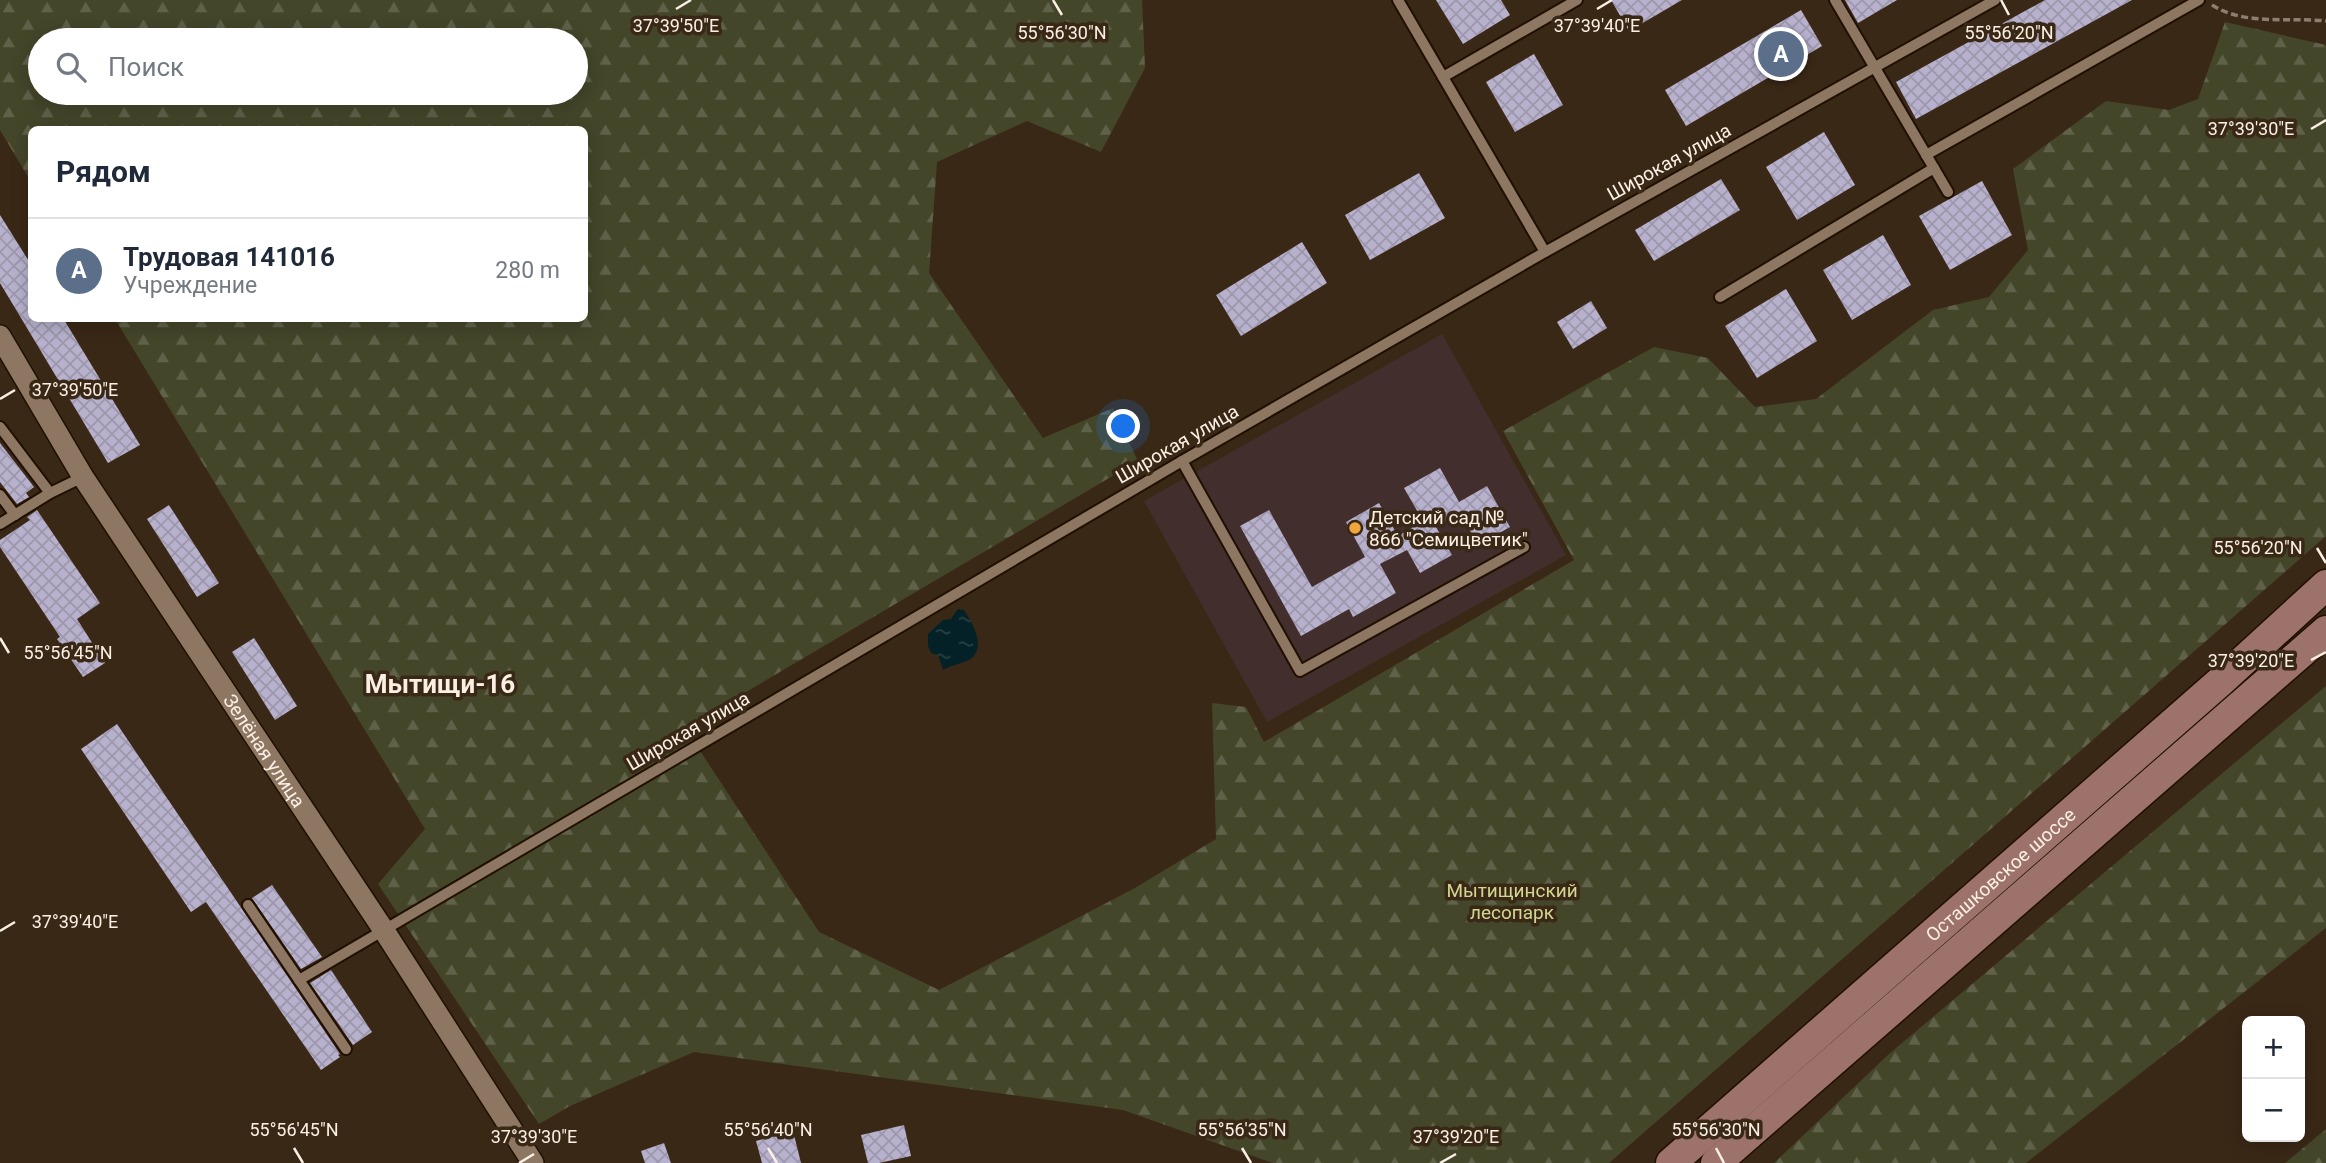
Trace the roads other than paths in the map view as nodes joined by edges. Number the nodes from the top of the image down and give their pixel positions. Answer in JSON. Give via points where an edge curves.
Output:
{"nodes":[{"id":1,"x":1398,"y":0,"type":"edge"},
{"id":2,"x":1577,"y":0,"type":"edge"},
{"id":3,"x":1835,"y":0,"type":"edge"},
{"id":4,"x":1995,"y":0,"type":"edge"},
{"id":5,"x":2199,"y":0,"type":"edge"},
{"id":6,"x":1875,"y":67,"type":"junction"},
{"id":7,"x":1443,"y":77,"type":"junction"},
{"id":8,"x":1926,"y":155,"type":"junction"},
{"id":9,"x":1934,"y":168,"type":"junction"},
{"id":10,"x":1948,"y":192,"type":"dead end"},
{"id":11,"x":1545,"y":252,"type":"junction"},
{"id":12,"x":1720,"y":297,"type":"dead end"},
{"id":13,"x":0,"y":336,"type":"edge"},
{"id":14,"x":0,"y":427,"type":"edge"},
{"id":15,"x":1182,"y":461,"type":"junction"},
{"id":16,"x":83,"y":477,"type":"junction"},
{"id":17,"x":50,"y":493,"type":"junction"},
{"id":18,"x":0,"y":495,"type":"edge"},
{"id":19,"x":15,"y":515,"type":"junction"},
{"id":20,"x":0,"y":524,"type":"edge"},
{"id":21,"x":1524,"y":547,"type":"dead end"},
{"id":22,"x":2326,"y":585,"type":"edge"},
{"id":23,"x":2326,"y":631,"type":"edge"},
{"id":24,"x":248,"y":905,"type":"dead end"},
{"id":25,"x":383,"y":929,"type":"junction"},
{"id":26,"x":299,"y":980,"type":"junction"},
{"id":27,"x":346,"y":1049,"type":"dead end"},
{"id":28,"x":533,"y":1163,"type":"edge"},
{"id":29,"x":1671,"y":1163,"type":"edge"},
{"id":30,"x":1716,"y":1163,"type":"edge"}],
"edges":[{"from":1,"to":7,"type":"lane"},
{"from":2,"to":7,"type":"lane"},
{"from":3,"to":6,"type":"lane"},
{"from":4,"to":6,"type":"lane","name":"Широкая улица"},
{"from":5,"to":8,"type":"lane"},
{"from":6,"to":8,"type":"lane"},
{"from":6,"to":11,"type":"lane","name":"Широкая улица"},
{"from":7,"to":11,"type":"lane"},
{"from":8,"to":9,"type":"lane"},
{"from":9,"to":10,"type":"lane"},
{"from":9,"to":12,"type":"lane"},
{"from":11,"to":15,"type":"lane","name":"Широкая улица"},
{"from":13,"to":16,"type":"street","name":"Зелёная улица"},
{"from":14,"to":17,"type":"lane"},
{"from":15,"to":21,"type":"lane","via":[[1300,671]]},
{"from":15,"to":25,"type":"lane","name":"Широкая улица"},
{"from":16,"to":17,"type":"lane"},
{"from":16,"to":25,"type":"street","name":"Зелёная улица"},
{"from":17,"to":19,"type":"lane"},
{"from":18,"to":19,"type":"lane"},
{"from":19,"to":20,"type":"lane"},
{"from":22,"to":29,"type":"main road","name":"Осташковское шоссе"},
{"from":23,"to":30,"type":"main road","name":"Осташковское шоссе"},
{"from":24,"to":26,"type":"lane"},
{"from":25,"to":26,"type":"lane","name":"Широкая улица"},
{"from":25,"to":28,"type":"street","name":"Зелёная улица"},
{"from":26,"to":27,"type":"lane"}]}
